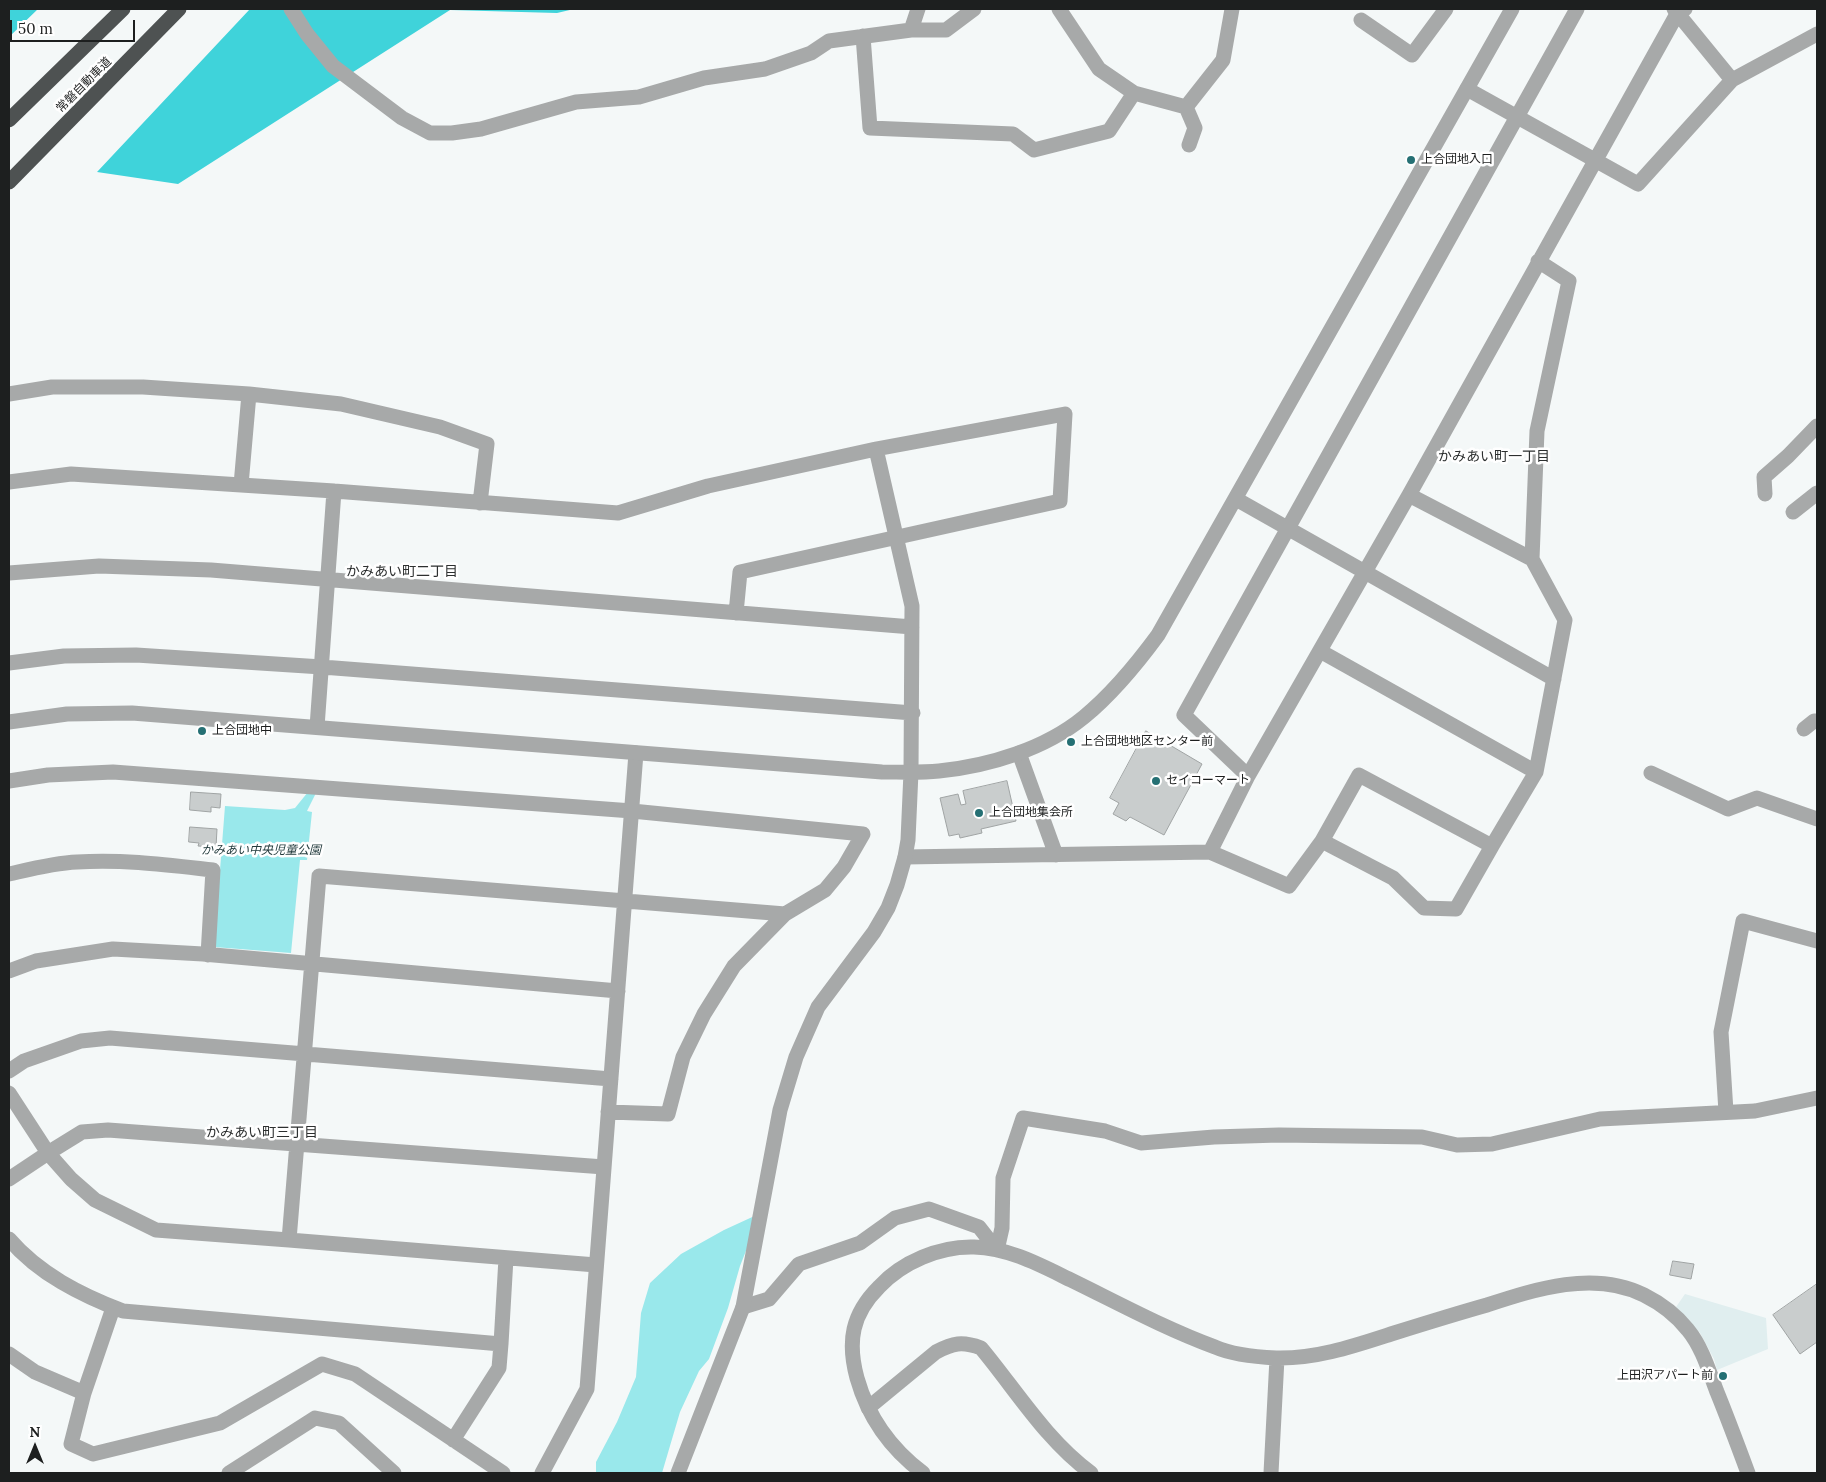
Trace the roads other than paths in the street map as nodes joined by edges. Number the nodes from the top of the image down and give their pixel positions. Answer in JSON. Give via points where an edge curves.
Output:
{"nodes":[{"id":1,"x":123,"y":9,"type":"edge"},
{"id":2,"x":180,"y":9,"type":"edge"},
{"id":3,"x":291,"y":9,"type":"edge"},
{"id":4,"x":918,"y":9,"type":"edge"},
{"id":5,"x":974,"y":9,"type":"edge"},
{"id":6,"x":1059,"y":9,"type":"edge"},
{"id":7,"x":1232,"y":9,"type":"edge"},
{"id":8,"x":1446,"y":9,"type":"edge"},
{"id":9,"x":1512,"y":9,"type":"edge"},
{"id":10,"x":1577,"y":9,"type":"edge"},
{"id":11,"x":1678,"y":10,"type":"edge"},
{"id":12,"x":1361,"y":20,"type":"dead end"},
{"id":13,"x":911,"y":30,"type":"junction"},
{"id":14,"x":1817,"y":34,"type":"edge"},
{"id":15,"x":863,"y":36,"type":"junction"},
{"id":16,"x":1732,"y":80,"type":"junction"},
{"id":17,"x":1467,"y":89,"type":"junction"},
{"id":18,"x":1134,"y":93,"type":"junction"},
{"id":19,"x":1186,"y":107,"type":"junction"},
{"id":20,"x":1516,"y":117,"type":"junction"},
{"id":21,"x":9,"y":120,"type":"edge"},
{"id":22,"x":1188,"y":145,"type":"dead end"},
{"id":23,"x":1594,"y":160,"type":"junction"},
{"id":24,"x":9,"y":182,"type":"edge"},
{"id":25,"x":1538,"y":261,"type":"junction"},
{"id":26,"x":9,"y":394,"type":"edge"},
{"id":27,"x":249,"y":394,"type":"junction"},
{"id":28,"x":1817,"y":426,"type":"edge"},
{"id":29,"x":876,"y":450,"type":"junction"},
{"id":30,"x":9,"y":482,"type":"edge"},
{"id":31,"x":241,"y":485,"type":"junction"},
{"id":32,"x":334,"y":492,"type":"junction"},
{"id":33,"x":1817,"y":493,"type":"edge"},
{"id":34,"x":1765,"y":494,"type":"dead end"},
{"id":35,"x":1409,"y":495,"type":"junction"},
{"id":36,"x":1236,"y":499,"type":"junction"},
{"id":37,"x":480,"y":502,"type":"junction"},
{"id":38,"x":1793,"y":512,"type":"dead end"},
{"id":39,"x":1288,"y":528,"type":"junction"},
{"id":40,"x":896,"y":536,"type":"junction"},
{"id":41,"x":1532,"y":559,"type":"junction"},
{"id":42,"x":1365,"y":572,"type":"junction"},
{"id":43,"x":9,"y":573,"type":"edge"},
{"id":44,"x":328,"y":580,"type":"junction"},
{"id":45,"x":736,"y":613,"type":"junction"},
{"id":46,"x":912,"y":627,"type":"junction"},
{"id":47,"x":1320,"y":651,"type":"junction"},
{"id":48,"x":9,"y":664,"type":"edge"},
{"id":49,"x":322,"y":667,"type":"junction"},
{"id":50,"x":1554,"y":679,"type":"junction"},
{"id":51,"x":912,"y":713,"type":"junction"},
{"id":52,"x":9,"y":722,"type":"edge"},
{"id":53,"x":318,"y":727,"type":"junction"},
{"id":54,"x":636,"y":753,"type":"junction"},
{"id":55,"x":1019,"y":753,"type":"junction"},
{"id":56,"x":911,"y":772,"type":"junction"},
{"id":57,"x":1536,"y":772,"type":"junction"},
{"id":58,"x":1651,"y":773,"type":"dead end"},
{"id":59,"x":1248,"y":776,"type":"junction"},
{"id":60,"x":9,"y":781,"type":"edge"},
{"id":61,"x":632,"y":811,"type":"junction"},
{"id":62,"x":1817,"y":819,"type":"edge"},
{"id":63,"x":1322,"y":840,"type":"junction"},
{"id":64,"x":1492,"y":846,"type":"junction"},
{"id":65,"x":1210,"y":852,"type":"junction"},
{"id":66,"x":1056,"y":855,"type":"junction"},
{"id":67,"x":905,"y":857,"type":"junction"},
{"id":68,"x":9,"y":874,"type":"edge"},
{"id":69,"x":625,"y":900,"type":"junction"},
{"id":70,"x":785,"y":914,"type":"junction"},
{"id":71,"x":1817,"y":941,"type":"edge"},
{"id":72,"x":208,"y":955,"type":"junction"},
{"id":73,"x":312,"y":965,"type":"junction"},
{"id":74,"x":9,"y":971,"type":"edge"},
{"id":75,"x":618,"y":991,"type":"junction"},
{"id":76,"x":304,"y":1054,"type":"junction"},
{"id":77,"x":9,"y":1071,"type":"edge"},
{"id":78,"x":611,"y":1079,"type":"junction"},
{"id":79,"x":9,"y":1093,"type":"edge"},
{"id":80,"x":1817,"y":1098,"type":"edge"},
{"id":81,"x":608,"y":1112,"type":"junction"},
{"id":82,"x":1726,"y":1112,"type":"junction"},
{"id":83,"x":297,"y":1144,"type":"junction"},
{"id":84,"x":48,"y":1152,"type":"junction"},
{"id":85,"x":604,"y":1167,"type":"junction"},
{"id":86,"x":9,"y":1180,"type":"edge"},
{"id":87,"x":9,"y":1239,"type":"edge"},
{"id":88,"x":288,"y":1240,"type":"junction"},
{"id":89,"x":997,"y":1250,"type":"junction"},
{"id":90,"x":506,"y":1258,"type":"junction"},
{"id":91,"x":596,"y":1265,"type":"junction"},
{"id":92,"x":743,"y":1307,"type":"junction"},
{"id":93,"x":114,"y":1308,"type":"junction"},
{"id":94,"x":501,"y":1344,"type":"junction"},
{"id":95,"x":9,"y":1354,"type":"edge"},
{"id":96,"x":1277,"y":1358,"type":"junction"},
{"id":97,"x":84,"y":1393,"type":"junction"},
{"id":98,"x":868,"y":1408,"type":"junction"},
{"id":99,"x":453,"y":1440,"type":"junction"},
{"id":100,"x":229,"y":1473,"type":"edge"},
{"id":101,"x":394,"y":1473,"type":"edge"},
{"id":102,"x":503,"y":1473,"type":"edge"},
{"id":103,"x":542,"y":1473,"type":"edge"},
{"id":104,"x":678,"y":1473,"type":"edge"},
{"id":105,"x":923,"y":1473,"type":"edge"},
{"id":106,"x":1091,"y":1473,"type":"edge"},
{"id":107,"x":1271,"y":1473,"type":"edge"},
{"id":108,"x":1748,"y":1473,"type":"edge"}],
"edges":[{"from":1,"to":21,"type":"highway"},
{"from":2,"to":24,"type":"highway","name":"常磐自動車道"},
{"from":3,"to":15,"type":"street","via":[[333,66],[402,118],[430,133],[481,129],[576,102],[639,97],[704,78],[765,69],[811,53],[829,41]]},
{"from":4,"to":13,"type":"street"},
{"from":5,"to":13,"type":"street","via":[[946,30]]},
{"from":6,"to":18,"type":"street","via":[[1098,69]]},
{"from":7,"to":19,"type":"street","via":[[1223,60]]},
{"from":8,"to":12,"type":"street","via":[[1412,54]]},
{"from":9,"to":17,"type":"street"},
{"from":10,"to":20,"type":"street"},
{"from":11,"to":16,"type":"street"},
{"from":11,"to":23,"type":"street"},
{"from":13,"to":15,"type":"street"},
{"from":14,"to":16,"type":"street"},
{"from":15,"to":18,"type":"street","via":[[870,128],[1013,134],[1034,150],[1109,131]]},
{"from":16,"to":23,"type":"street","via":[[1638,184]]},
{"from":17,"to":20,"type":"street"},
{"from":17,"to":36,"type":"street"},
{"from":18,"to":19,"type":"street"},
{"from":19,"to":22,"type":"street","via":[[1195,128]]},
{"from":20,"to":23,"type":"street"},
{"from":20,"to":39,"type":"street"},
{"from":23,"to":25,"type":"street"},
{"from":25,"to":35,"type":"street"},
{"from":25,"to":41,"type":"street","via":[[1569,281],[1537,431]]},
{"from":26,"to":27,"type":"street","via":[[52,387],[143,387]]},
{"from":27,"to":31,"type":"street"},
{"from":27,"to":37,"type":"street","via":[[341,404],[440,427],[487,444]]},
{"from":28,"to":34,"type":"street","via":[[1764,477]]},
{"from":29,"to":37,"type":"street","via":[[708,486],[618,513]]},
{"from":29,"to":40,"type":"street"},
{"from":29,"to":40,"type":"street","via":[[1065,414],[1060,501]]},
{"from":30,"to":31,"type":"street","via":[[71,474]]},
{"from":31,"to":32,"type":"street"},
{"from":32,"to":37,"type":"street"},
{"from":32,"to":44,"type":"street"},
{"from":33,"to":38,"type":"street"},
{"from":35,"to":41,"type":"street"},
{"from":35,"to":42,"type":"street"},
{"from":36,"to":39,"type":"street"},
{"from":36,"to":55,"type":"street","via":[[1158,636],[1138,662],[1083,718]]},
{"from":39,"to":42,"type":"street"},
{"from":39,"to":59,"type":"street","via":[[1184,715]]},
{"from":40,"to":45,"type":"street","via":[[740,572]]},
{"from":40,"to":46,"type":"street","via":[[912,606]]},
{"from":41,"to":50,"type":"street","via":[[1565,620]]},
{"from":42,"to":47,"type":"street"},
{"from":42,"to":50,"type":"street"},
{"from":43,"to":44,"type":"street","via":[[99,566],[211,570]]},
{"from":44,"to":45,"type":"street"},
{"from":44,"to":49,"type":"street"},
{"from":45,"to":46,"type":"street"},
{"from":46,"to":51,"type":"street"},
{"from":47,"to":57,"type":"street"},
{"from":47,"to":59,"type":"street"},
{"from":48,"to":49,"type":"street","via":[[64,656],[136,655]]},
{"from":49,"to":51,"type":"street"},
{"from":49,"to":53,"type":"street"},
{"from":50,"to":57,"type":"street"},
{"from":51,"to":56,"type":"street"},
{"from":52,"to":53,"type":"street","via":[[67,714],[132,713]]},
{"from":53,"to":54,"type":"street"},
{"from":54,"to":56,"type":"street"},
{"from":54,"to":61,"type":"street"},
{"from":55,"to":56,"type":"street","via":[[940,771]]},
{"from":55,"to":66,"type":"street"},
{"from":56,"to":67,"type":"street"},
{"from":57,"to":64,"type":"street"},
{"from":58,"to":62,"type":"street","via":[[1728,809],[1757,798]]},
{"from":59,"to":65,"type":"street"},
{"from":60,"to":61,"type":"street","via":[[48,775],[114,772]]},
{"from":61,"to":69,"type":"street"},
{"from":61,"to":70,"type":"street","via":[[863,834],[825,890]]},
{"from":63,"to":64,"type":"street","via":[[1359,775]]},
{"from":63,"to":64,"type":"street","via":[[1393,878],[1424,908],[1456,909]]},
{"from":63,"to":65,"type":"street","via":[[1289,886]]},
{"from":65,"to":66,"type":"street"},
{"from":66,"to":67,"type":"street"},
{"from":67,"to":92,"type":"street","via":[[888,908],[818,1007],[796,1057],[780,1110]]},
{"from":68,"to":72,"type":"street","via":[[76,862],[124,861],[213,870]]},
{"from":69,"to":70,"type":"street"},
{"from":69,"to":73,"type":"street","via":[[319,876]]},
{"from":69,"to":75,"type":"street"},
{"from":70,"to":81,"type":"street","via":[[734,966],[704,1014],[683,1057],[668,1114]]},
{"from":71,"to":82,"type":"street","via":[[1743,921],[1721,1032]]},
{"from":72,"to":73,"type":"street"},
{"from":72,"to":74,"type":"street","via":[[114,949],[36,961]]},
{"from":73,"to":75,"type":"street"},
{"from":73,"to":76,"type":"street"},
{"from":75,"to":78,"type":"street"},
{"from":76,"to":77,"type":"street","via":[[110,1038],[81,1041],[24,1061]]},
{"from":76,"to":78,"type":"street"},
{"from":76,"to":83,"type":"street"},
{"from":78,"to":81,"type":"street"},
{"from":79,"to":84,"type":"street"},
{"from":80,"to":82,"type":"street","via":[[1755,1111]]},
{"from":81,"to":85,"type":"street"},
{"from":82,"to":89,"type":"street","via":[[1600,1119],[1492,1144],[1457,1145],[1422,1136],[1279,1135],[1141,1143],[1105,1131],[1023,1118],[1003,1178],[1002,1228]]},
{"from":83,"to":84,"type":"street","via":[[108,1130],[82,1132]]},
{"from":83,"to":85,"type":"street"},
{"from":83,"to":88,"type":"street"},
{"from":84,"to":86,"type":"street"},
{"from":84,"to":88,"type":"street","via":[[95,1200],[156,1230]]},
{"from":85,"to":91,"type":"street"},
{"from":87,"to":93,"type":"street","via":[[23,1256],[61,1283]]},
{"from":88,"to":90,"type":"street"},
{"from":89,"to":92,"type":"street","via":[[979,1228],[929,1209],[895,1218],[860,1243],[799,1264],[769,1299]]},
{"from":89,"to":96,"type":"street","via":[[1026,1259],[1217,1348]]},
{"from":89,"to":98,"type":"street","via":[[973,1247],[922,1257],[883,1282],[866,1299],[856,1317],[852,1357]]},
{"from":90,"to":91,"type":"street"},
{"from":90,"to":94,"type":"street"},
{"from":91,"to":103,"type":"street","via":[[587,1389]]},
{"from":92,"to":104,"type":"street"},
{"from":93,"to":94,"type":"street","via":[[123,1312]]},
{"from":93,"to":97,"type":"street"},
{"from":94,"to":99,"type":"street","via":[[499,1368]]},
{"from":95,"to":97,"type":"street","via":[[35,1372]]},
{"from":96,"to":107,"type":"street"},
{"from":96,"to":108,"type":"street","via":[[1312,1356],[1348,1348],[1551,1286],[1613,1284],[1644,1295],[1671,1313],[1688,1330],[1709,1371]]},
{"from":97,"to":99,"type":"street","via":[[71,1444],[93,1454],[220,1423],[322,1364],[355,1374]]},
{"from":98,"to":105,"type":"street","via":[[884,1434],[906,1460]]},
{"from":98,"to":106,"type":"street","via":[[936,1352],[947,1346],[968,1343],[981,1348],[1042,1425],[1075,1461]]},
{"from":99,"to":102,"type":"street"},
{"from":100,"to":101,"type":"street","via":[[315,1418],[339,1423]]}]}
